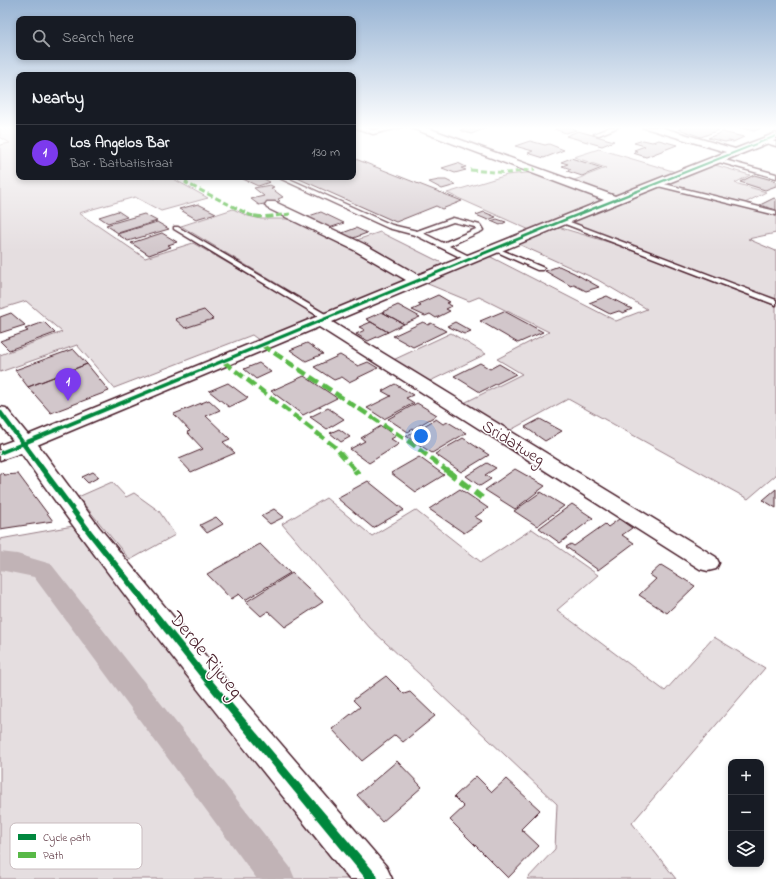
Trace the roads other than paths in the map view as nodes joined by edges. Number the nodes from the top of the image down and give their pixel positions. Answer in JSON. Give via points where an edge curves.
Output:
{"nodes":[{"id":1,"x":531,"y":168,"type":"edge"},
{"id":2,"x":696,"y":168,"type":"edge"},
{"id":3,"x":756,"y":168,"type":"edge"},
{"id":4,"x":766,"y":168,"type":"edge"},
{"id":5,"x":776,"y":171,"type":"edge"},
{"id":6,"x":776,"y":176,"type":"edge"},
{"id":7,"x":287,"y":180,"type":"edge"},
{"id":8,"x":656,"y":184,"type":"junction"},
{"id":9,"x":615,"y":200,"type":"junction"},
{"id":10,"x":271,"y":205,"type":"dead end"},
{"id":11,"x":776,"y":213,"type":"edge"},
{"id":12,"x":562,"y":221,"type":"junction"},
{"id":13,"x":176,"y":228,"type":"dead end"},
{"id":14,"x":417,"y":233,"type":"junction"},
{"id":15,"x":444,"y":245,"type":"junction"},
{"id":16,"x":495,"y":249,"type":"junction"},
{"id":17,"x":471,"y":259,"type":"junction"},
{"id":18,"x":540,"y":268,"type":"dead end"},
{"id":19,"x":418,"y":280,"type":"junction"},
{"id":20,"x":776,"y":303,"type":"edge"},
{"id":21,"x":324,"y":319,"type":"junction"},
{"id":22,"x":0,"y":412,"type":"edge"},
{"id":23,"x":12,"y":448,"type":"edge"},
{"id":24,"x":708,"y":563,"type":"dead end"},
{"id":25,"x":373,"y":879,"type":"edge"}],
"edges":[{"from":1,"to":9,"type":"street"},
{"from":2,"to":8,"type":"street"},
{"from":3,"to":6,"type":"lane"},
{"from":4,"to":5,"type":"lane"},
{"from":7,"to":14,"type":"lane","via":[[390,227]]},
{"from":8,"to":9,"type":"street"},
{"from":8,"to":11,"type":"lane"},
{"from":9,"to":12,"type":"street"},
{"from":10,"to":19,"type":"street","via":[[359,247]]},
{"from":12,"to":16,"type":"street"},
{"from":12,"to":20,"type":"lane"},
{"from":13,"to":21,"type":"lane"},
{"from":14,"to":15,"type":"lane"},
{"from":14,"to":15,"type":"lane","via":[[453,220],[478,226],[480,230]]},
{"from":15,"to":17,"type":"lane"},
{"from":16,"to":17,"type":"street"},
{"from":16,"to":18,"type":"lane"},
{"from":17,"to":19,"type":"street"},
{"from":19,"to":21,"type":"street"},
{"from":21,"to":23,"type":"street"},
{"from":21,"to":24,"type":"street","name":"Sridatweg"},
{"from":22,"to":23,"type":"street"},
{"from":23,"to":25,"type":"street","name":"Derde Rijweg","via":[[99,545]]}]}
